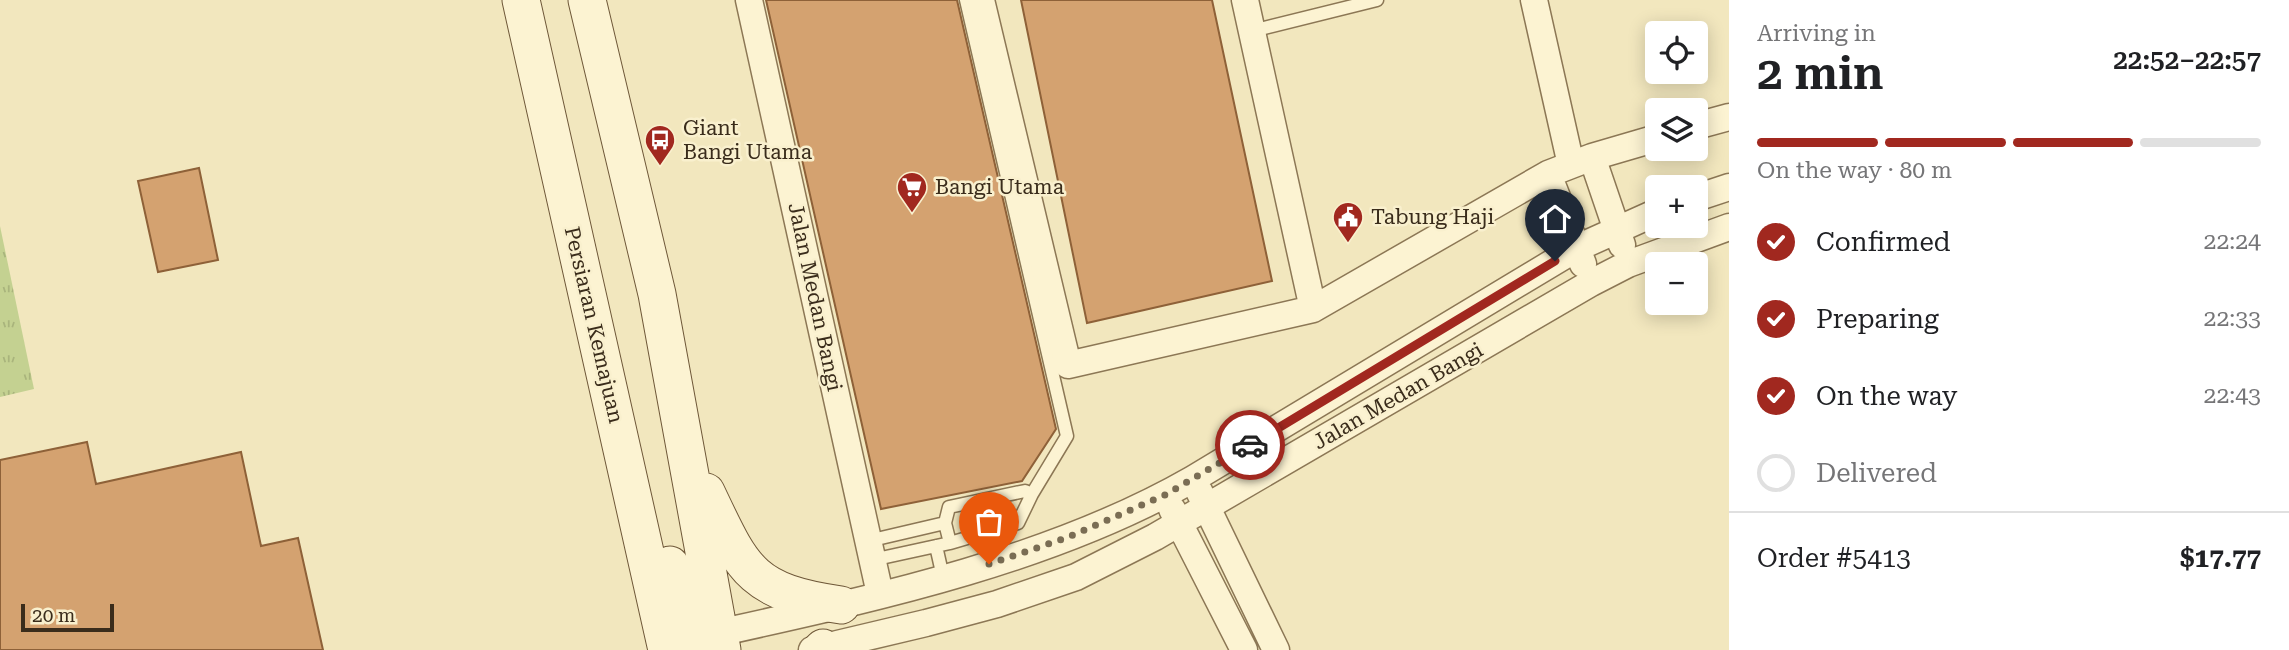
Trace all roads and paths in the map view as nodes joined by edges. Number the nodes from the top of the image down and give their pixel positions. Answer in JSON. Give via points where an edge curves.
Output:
{"nodes":[{"id":1,"x":521,"y":0,"type":"edge"},
{"id":2,"x":587,"y":0,"type":"edge"},
{"id":3,"x":749,"y":0,"type":"edge"},
{"id":4,"x":966,"y":0,"type":"edge"},
{"id":5,"x":981,"y":0,"type":"edge"},
{"id":6,"x":1245,"y":0,"type":"edge"},
{"id":7,"x":1377,"y":0,"type":"edge"},
{"id":8,"x":1534,"y":0,"type":"edge"},
{"id":9,"x":1252,"y":31,"type":"junction"},
{"id":10,"x":1729,"y":117,"type":"edge"},
{"id":11,"x":1708,"y":123,"type":"edge"},
{"id":12,"x":1645,"y":142,"type":"edge"},
{"id":13,"x":1570,"y":165,"type":"junction"},
{"id":14,"x":1729,"y":187,"type":"edge"},
{"id":15,"x":1708,"y":194,"type":"edge"},
{"id":16,"x":1645,"y":217,"type":"edge"},
{"id":17,"x":1729,"y":227,"type":"edge"},
{"id":18,"x":1617,"y":229,"type":"junction"},
{"id":19,"x":1577,"y":248,"type":"junction"},
{"id":20,"x":1628,"y":264,"type":"junction"},
{"id":21,"x":1591,"y":283,"type":"junction"},
{"id":22,"x":1313,"y":309,"type":"junction"},
{"id":23,"x":612,"y":407,"type":"junction"},
{"id":24,"x":685,"y":447,"type":"junction"},
{"id":25,"x":1193,"y":479,"type":"junction"},
{"id":26,"x":1032,"y":494,"type":"junction"},
{"id":27,"x":1165,"y":495,"type":"junction"},
{"id":28,"x":1206,"y":508,"type":"junction"},
{"id":29,"x":945,"y":523,"type":"junction"},
{"id":30,"x":1180,"y":523,"type":"junction"},
{"id":31,"x":950,"y":542,"type":"junction"},
{"id":32,"x":936,"y":546,"type":"junction"},
{"id":33,"x":870,"y":550,"type":"junction"},
{"id":34,"x":943,"y":577,"type":"junction"},
{"id":35,"x":880,"y":594,"type":"junction"},
{"id":36,"x":841,"y":605,"type":"junction"},
{"id":37,"x":713,"y":646,"type":"edge"},
{"id":38,"x":819,"y":649,"type":"edge"},
{"id":39,"x":667,"y":650,"type":"edge"},
{"id":40,"x":1244,"y":650,"type":"edge"},
{"id":41,"x":1276,"y":650,"type":"edge"}],
"edges":[{"from":1,"to":23,"type":"main road","name":"Persiaran Kemajuan"},
{"from":2,"to":24,"type":"main road","via":[[657,294]]},
{"from":3,"to":33,"type":"street","name":"Jalan Medan Bangi"},
{"from":4,"to":26,"type":"lane","via":[[1067,436]]},
{"from":5,"to":22,"type":"street","via":[[1068,365]]},
{"from":6,"to":9,"type":"street"},
{"from":7,"to":9,"type":"lane"},
{"from":8,"to":13,"type":"street"},
{"from":9,"to":22,"type":"street"},
{"from":10,"to":11,"type":"street"},
{"from":12,"to":13,"type":"street"},
{"from":13,"to":18,"type":"street"},
{"from":13,"to":19,"type":"street"},
{"from":13,"to":22,"type":"street"},
{"from":14,"to":15,"type":"street"},
{"from":16,"to":18,"type":"street","name":"Jalan Medan Bangi"},
{"from":17,"to":20,"type":"street","name":"Jalan Medan Bangi"},
{"from":18,"to":19,"type":"street","name":"Jalan Medan Bangi"},
{"from":18,"to":20,"type":"street"},
{"from":19,"to":21,"type":"street"},
{"from":19,"to":25,"type":"street","name":"Jalan Medan Bangi"},
{"from":20,"to":21,"type":"street","name":"Jalan Medan Bangi"},
{"from":21,"to":28,"type":"street","name":"Jalan Medan Bangi"},
{"from":23,"to":37,"type":"main road","via":[[646,453],[677,596],[695,635]]},
{"from":23,"to":39,"type":"main road","name":"Persiaran Kemajuan"},
{"from":24,"to":36,"type":"main road","via":[[731,545],[749,570],[785,593]]},
{"from":24,"to":37,"type":"main road"},
{"from":25,"to":27,"type":"street","name":"Jalan Medan Bangi"},
{"from":25,"to":28,"type":"street"},
{"from":26,"to":29,"type":"lane","via":[[1025,491],[949,508]]},
{"from":26,"to":31,"type":"lane","via":[[1018,523]]},
{"from":27,"to":30,"type":"street"},
{"from":27,"to":34,"type":"street","name":"Jalan Medan Bangi","via":[[1066,538]]},
{"from":28,"to":30,"type":"street","name":"Jalan Medan Bangi"},
{"from":28,"to":41,"type":"street"},
{"from":29,"to":31,"type":"lane"},
{"from":29,"to":33,"type":"lane"},
{"from":30,"to":38,"type":"street","name":"Jalan Medan Bangi","via":[[1076,577],[997,604]]},
{"from":30,"to":40,"type":"street"},
{"from":31,"to":32,"type":"lane"},
{"from":32,"to":33,"type":"lane"},
{"from":32,"to":34,"type":"lane"},
{"from":33,"to":35,"type":"street","name":"Jalan Medan Bangi"},
{"from":34,"to":35,"type":"street","name":"Jalan Medan Bangi"},
{"from":35,"to":36,"type":"street","name":"Jalan Medan Bangi"},
{"from":36,"to":37,"type":"street","name":"Jalan Medan Bangi"}]}
